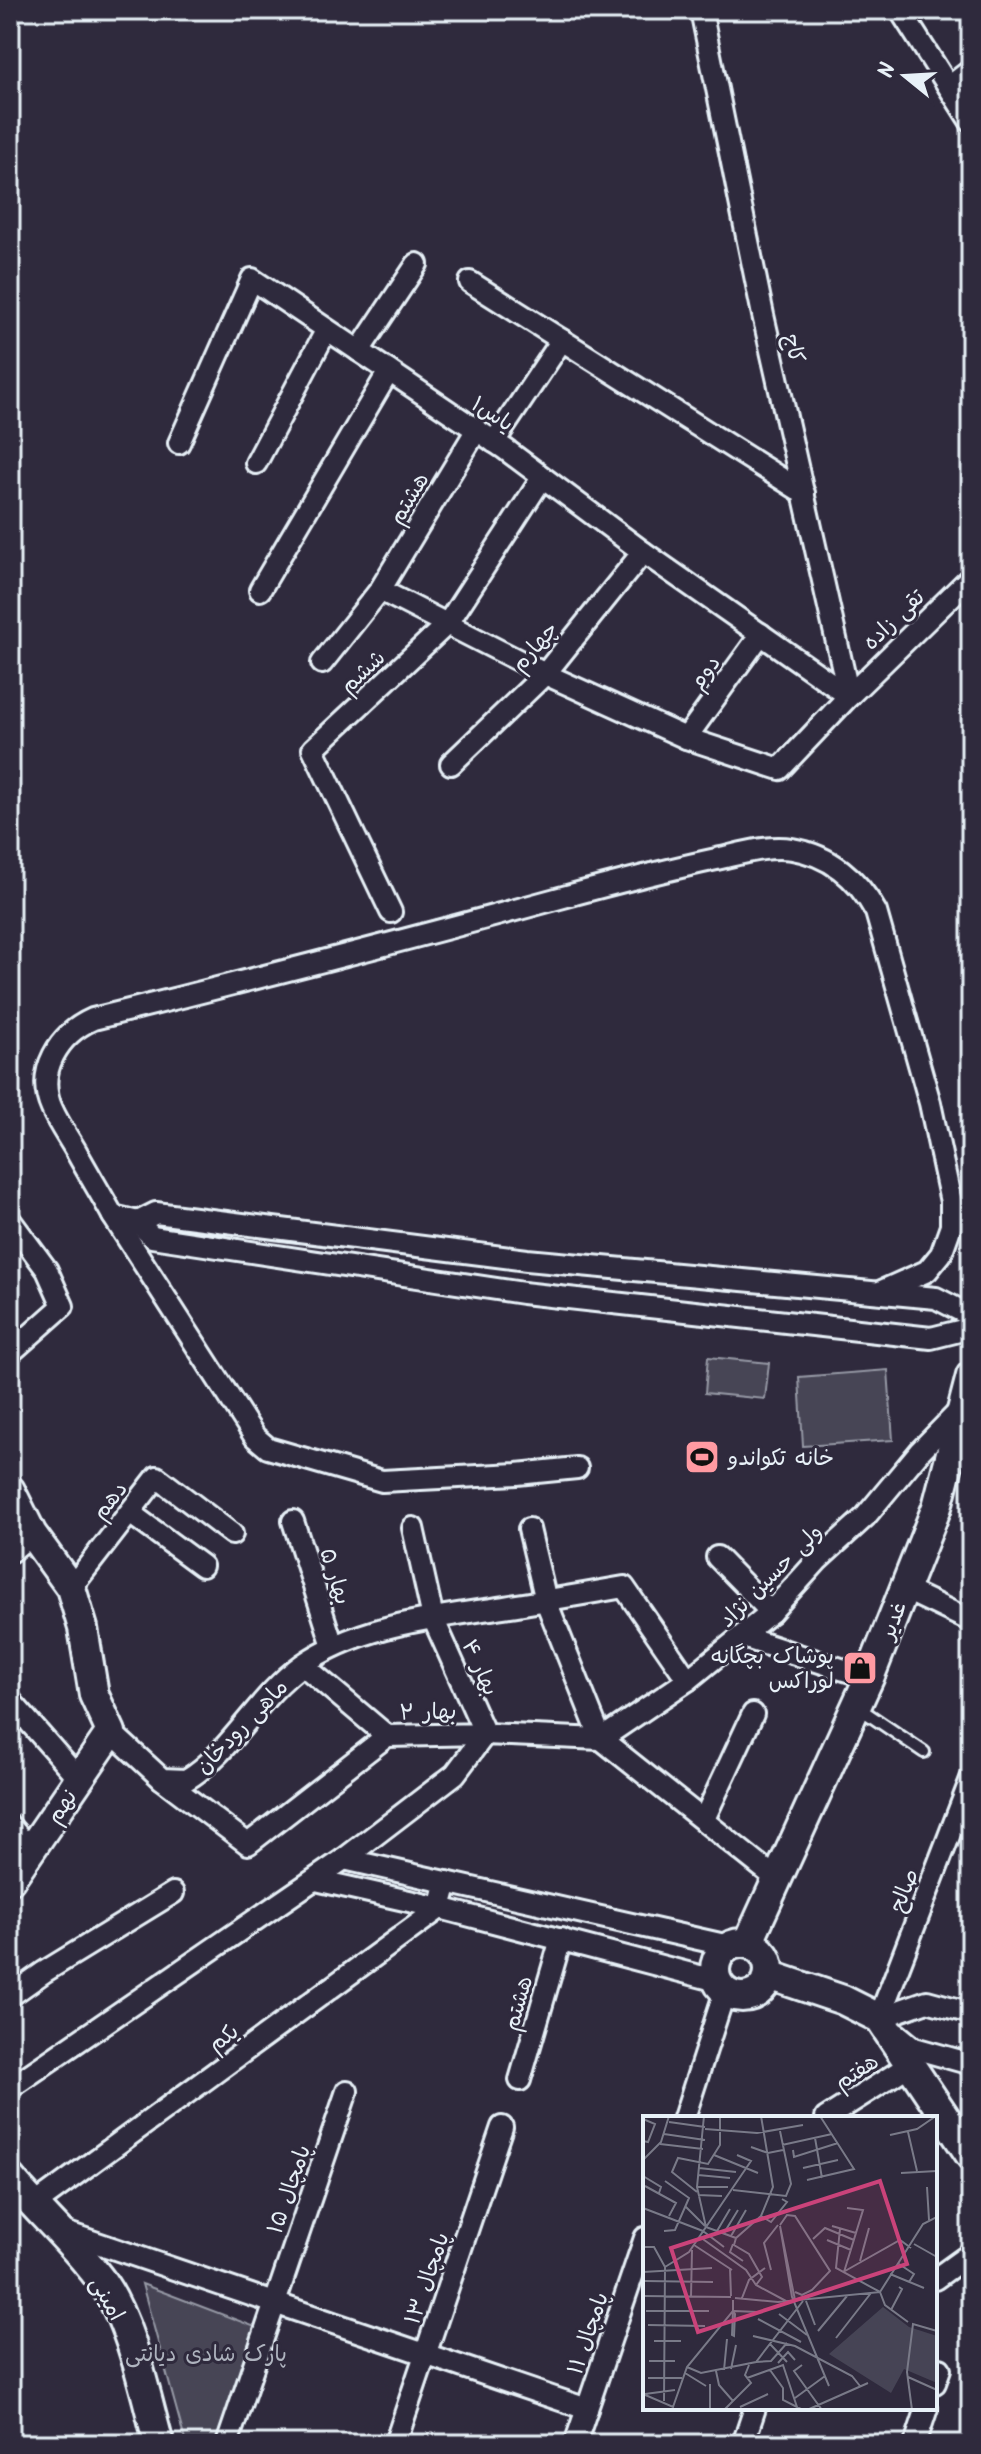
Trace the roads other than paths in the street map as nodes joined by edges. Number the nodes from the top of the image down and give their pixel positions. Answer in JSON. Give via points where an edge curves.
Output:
{"nodes":[{"id":1,"x":701,"y":10,"type":"edge"},
{"id":2,"x":900,"y":10,"type":"edge"},
{"id":3,"x":971,"y":70,"type":"edge"},
{"id":4,"x":949,"y":87,"type":"junction"},
{"id":5,"x":971,"y":122,"type":"edge"},
{"id":6,"x":417,"y":264,"type":"dead end"},
{"id":7,"x":470,"y":282,"type":"dead end"},
{"id":8,"x":326,"y":331,"type":"junction"},
{"id":9,"x":562,"y":340,"type":"junction"},
{"id":10,"x":359,"y":351,"type":"junction"},
{"id":11,"x":389,"y":371,"type":"junction"},
{"id":12,"x":485,"y":436,"type":"junction"},
{"id":13,"x":179,"y":443,"type":"dead end"},
{"id":14,"x":256,"y":463,"type":"dead end"},
{"id":15,"x":542,"y":478,"type":"junction"},
{"id":16,"x":804,"y":493,"type":"junction"},
{"id":17,"x":643,"y":552,"type":"junction"},
{"id":18,"x":971,"y":577,"type":"edge"},
{"id":19,"x":260,"y":590,"type":"dead end"},
{"id":20,"x":380,"y":590,"type":"junction"},
{"id":21,"x":448,"y":623,"type":"junction"},
{"id":22,"x":761,"y":634,"type":"junction"},
{"id":23,"x":322,"y":663,"type":"dead end"},
{"id":24,"x":545,"y":674,"type":"junction"},
{"id":25,"x":849,"y":696,"type":"junction"},
{"id":26,"x":686,"y":738,"type":"junction"},
{"id":27,"x":451,"y":764,"type":"dead end"},
{"id":28,"x":391,"y":912,"type":"dead end"},
{"id":29,"x":113,"y":1216,"type":"junction"},
{"id":30,"x":10,"y":1220,"type":"edge"},
{"id":31,"x":138,"y":1222,"type":"junction"},
{"id":32,"x":527,"y":1260,"type":"junction"},
{"id":33,"x":523,"y":1293,"type":"junction"},
{"id":34,"x":878,"y":1293,"type":"junction"},
{"id":35,"x":971,"y":1316,"type":"edge"},
{"id":36,"x":971,"y":1328,"type":"edge"},
{"id":37,"x":10,"y":1353,"type":"edge"},
{"id":38,"x":971,"y":1376,"type":"edge"},
{"id":39,"x":962,"y":1408,"type":"junction"},
{"id":40,"x":577,"y":1468,"type":"dead end"},
{"id":41,"x":10,"y":1490,"type":"edge"},
{"id":42,"x":130,"y":1513,"type":"junction"},
{"id":43,"x":293,"y":1521,"type":"dead end"},
{"id":44,"x":413,"y":1528,"type":"dead end"},
{"id":45,"x":529,"y":1529,"type":"dead end"},
{"id":46,"x":32,"y":1534,"type":"junction"},
{"id":47,"x":232,"y":1534,"type":"dead end"},
{"id":48,"x":10,"y":1552,"type":"edge"},
{"id":49,"x":717,"y":1557,"type":"dead end"},
{"id":50,"x":202,"y":1566,"type":"dead end"},
{"id":51,"x":71,"y":1588,"type":"junction"},
{"id":52,"x":904,"y":1589,"type":"junction"},
{"id":53,"x":546,"y":1601,"type":"junction"},
{"id":54,"x":771,"y":1612,"type":"junction"},
{"id":55,"x":433,"y":1618,"type":"junction"},
{"id":56,"x":971,"y":1621,"type":"edge"},
{"id":57,"x":743,"y":1637,"type":"junction"},
{"id":58,"x":333,"y":1646,"type":"junction"},
{"id":59,"x":303,"y":1665,"type":"junction"},
{"id":60,"x":869,"y":1678,"type":"junction"},
{"id":61,"x":688,"y":1680,"type":"junction"},
{"id":62,"x":10,"y":1700,"type":"edge"},
{"id":63,"x":857,"y":1707,"type":"junction"},
{"id":64,"x":753,"y":1714,"type":"dead end"},
{"id":65,"x":111,"y":1732,"type":"junction"},
{"id":66,"x":485,"y":1734,"type":"junction"},
{"id":67,"x":387,"y":1736,"type":"junction"},
{"id":68,"x":601,"y":1739,"type":"junction"},
{"id":69,"x":924,"y":1752,"type":"dead end"},
{"id":70,"x":79,"y":1779,"type":"junction"},
{"id":71,"x":162,"y":1779,"type":"junction"},
{"id":72,"x":971,"y":1779,"type":"edge"},
{"id":73,"x":704,"y":1819,"type":"junction"},
{"id":74,"x":10,"y":1826,"type":"edge"},
{"id":75,"x":31,"y":1850,"type":"junction"},
{"id":76,"x":344,"y":1859,"type":"junction"},
{"id":77,"x":10,"y":1880,"type":"edge"},
{"id":78,"x":316,"y":1880,"type":"junction"},
{"id":79,"x":778,"y":1880,"type":"junction"},
{"id":80,"x":447,"y":1882,"type":"junction"},
{"id":81,"x":173,"y":1893,"type":"dead end"},
{"id":82,"x":440,"y":1908,"type":"junction"},
{"id":83,"x":561,"y":1939,"type":"junction"},
{"id":84,"x":739,"y":1944,"type":"junction"},
{"id":85,"x":769,"y":1975,"type":"junction"},
{"id":86,"x":722,"y":1986,"type":"junction"},
{"id":87,"x":10,"y":1996,"type":"edge"},
{"id":88,"x":971,"y":2013,"type":"edge"},
{"id":89,"x":879,"y":2018,"type":"junction"},
{"id":90,"x":911,"y":2064,"type":"junction"},
{"id":91,"x":971,"y":2064,"type":"edge"},
{"id":92,"x":520,"y":2080,"type":"dead end"},
{"id":93,"x":10,"y":2088,"type":"edge"},
{"id":94,"x":347,"y":2091,"type":"dead end"},
{"id":95,"x":685,"y":2116,"type":"edge"},
{"id":96,"x":829,"y":2116,"type":"edge"},
{"id":97,"x":502,"y":2127,"type":"dead end"},
{"id":98,"x":971,"y":2156,"type":"edge"},
{"id":99,"x":10,"y":2178,"type":"edge"},
{"id":100,"x":34,"y":2205,"type":"junction"},
{"id":101,"x":62,"y":2231,"type":"junction"},
{"id":102,"x":643,"y":2244,"type":"edge"},
{"id":103,"x":971,"y":2253,"type":"edge"},
{"id":104,"x":937,"y":2278,"type":"edge"},
{"id":105,"x":275,"y":2303,"type":"junction"},
{"id":106,"x":425,"y":2354,"type":"junction"},
{"id":107,"x":587,"y":2409,"type":"junction"},
{"id":108,"x":754,"y":2410,"type":"edge"},
{"id":109,"x":926,"y":2410,"type":"edge"},
{"id":110,"x":159,"y":2444,"type":"edge"},
{"id":111,"x":227,"y":2444,"type":"edge"},
{"id":112,"x":395,"y":2444,"type":"edge"},
{"id":113,"x":575,"y":2444,"type":"edge"},
{"id":114,"x":743,"y":2444,"type":"edge"},
{"id":115,"x":915,"y":2444,"type":"edge"}],
"edges":[{"from":1,"to":16,"type":"street","name":"کاج"},
{"from":2,"to":4,"type":"street"},
{"from":3,"to":4,"type":"street"},
{"from":4,"to":5,"type":"street"},
{"from":6,"to":10,"type":"street"},
{"from":7,"to":9,"type":"street"},
{"from":8,"to":10,"type":"street","name":"یاس۱"},
{"from":8,"to":13,"type":"street","name":"یاس۱","via":[[252,279]]},
{"from":8,"to":14,"type":"street"},
{"from":9,"to":12,"type":"street","name":"هشتم"},
{"from":9,"to":16,"type":"street"},
{"from":10,"to":11,"type":"street","name":"یاس۱"},
{"from":11,"to":12,"type":"street","name":"یاس۱"},
{"from":11,"to":19,"type":"street"},
{"from":12,"to":15,"type":"street","name":"یاس۱"},
{"from":12,"to":20,"type":"street","name":"هشتم"},
{"from":15,"to":17,"type":"street","name":"یاس۱"},
{"from":15,"to":21,"type":"street","name":"ششم"},
{"from":16,"to":25,"type":"street","name":"کاج"},
{"from":17,"to":22,"type":"street","name":"یاس۱"},
{"from":17,"to":24,"type":"street","name":"چهارم"},
{"from":18,"to":25,"type":"street","name":"تقی زاده"},
{"from":20,"to":21,"type":"street"},
{"from":20,"to":23,"type":"street","name":"هشتم"},
{"from":21,"to":24,"type":"street"},
{"from":21,"to":28,"type":"street","name":"ششم","via":[[313,749]]},
{"from":22,"to":25,"type":"street","name":"یاس۱"},
{"from":22,"to":26,"type":"street","name":"دوم"},
{"from":24,"to":26,"type":"street"},
{"from":24,"to":27,"type":"street","name":"چهارم"},
{"from":25,"to":26,"type":"street","name":"تقی زاده","via":[[780,769]]},
{"from":29,"to":31,"type":"street"},
{"from":29,"to":34,"type":"street","via":[[51,1107],[46,1086],[55,1050],[79,1025],[650,873],[791,848],[848,875],[876,912],[930,1103],[951,1202],[951,1226],[941,1254],[927,1271]]},
{"from":29,"to":40,"type":"street","via":[[255,1437],[268,1448],[382,1481]]},
{"from":30,"to":37,"type":"street","via":[[47,1270],[63,1306]]},
{"from":31,"to":32,"type":"street","via":[[156,1213]]},
{"from":31,"to":33,"type":"street","via":[[152,1237]]},
{"from":32,"to":33,"type":"street"},
{"from":32,"to":34,"type":"street"},
{"from":33,"to":36,"type":"street","via":[[931,1338]]},
{"from":34,"to":35,"type":"street","via":[[936,1298]]},
{"from":38,"to":39,"type":"main road","name":"غدیر"},
{"from":39,"to":52,"type":"main road","name":"غدیر","via":[[937,1507]]},
{"from":39,"to":54,"type":"street","name":"ولی حسین نژاد"},
{"from":41,"to":46,"type":"main road","name":"ماهی رودخان"},
{"from":42,"to":47,"type":"street","name":"دهم","via":[[157,1477]]},
{"from":42,"to":50,"type":"street"},
{"from":42,"to":51,"type":"street","name":"دهم"},
{"from":43,"to":58,"type":"street","name":"بهار ۵"},
{"from":44,"to":55,"type":"street","name":"بهار ۴"},
{"from":45,"to":53,"type":"street"},
{"from":46,"to":48,"type":"street"},
{"from":46,"to":51,"type":"main road","name":"ماهی رودخان"},
{"from":49,"to":54,"type":"street"},
{"from":51,"to":65,"type":"main road","name":"ماهی رودخان","via":[[94,1695]]},
{"from":52,"to":56,"type":"street"},
{"from":52,"to":60,"type":"main road","name":"غدیر"},
{"from":53,"to":55,"type":"street","name":"ماهی رودخان"},
{"from":53,"to":61,"type":"street","name":"ماهی رودخان","via":[[624,1587]]},
{"from":53,"to":68,"type":"street"},
{"from":54,"to":57,"type":"street","name":"ولی حسین نژاد"},
{"from":55,"to":58,"type":"street","name":"ماهی رودخان"},
{"from":55,"to":66,"type":"street","name":"بهار ۴"},
{"from":57,"to":60,"type":"street"},
{"from":57,"to":61,"type":"street","name":"ولی حسین نژاد"},
{"from":58,"to":59,"type":"street","name":"ماهی رودخان"},
{"from":59,"to":67,"type":"street","name":"بهار ۲"},
{"from":59,"to":71,"type":"street","name":"ماهی رودخان","via":[[279,1683],[198,1773],[186,1780]]},
{"from":60,"to":63,"type":"main road","name":"غدیر"},
{"from":61,"to":68,"type":"street","name":"ولی حسین نژاد"},
{"from":62,"to":70,"type":"street"},
{"from":63,"to":69,"type":"lane"},
{"from":63,"to":79,"type":"main road","name":"غدیر"},
{"from":64,"to":73,"type":"street"},
{"from":65,"to":70,"type":"main road","name":"نهم"},
{"from":65,"to":71,"type":"street","name":"ماهی رودخان"},
{"from":66,"to":67,"type":"street","name":"بهار ۲"},
{"from":66,"to":68,"type":"street"},
{"from":66,"to":76,"type":"street","via":[[455,1774]]},
{"from":67,"to":71,"type":"street","via":[[248,1844]]},
{"from":68,"to":73,"type":"street"},
{"from":70,"to":75,"type":"main road","name":"نهم"},
{"from":72,"to":89,"type":"street","name":"صالح"},
{"from":73,"to":79,"type":"street"},
{"from":74,"to":75,"type":"street"},
{"from":75,"to":77,"type":"main road","name":"نهم"},
{"from":76,"to":78,"type":"street"},
{"from":76,"to":80,"type":"street"},
{"from":78,"to":82,"type":"street"},
{"from":78,"to":93,"type":"street"},
{"from":79,"to":84,"type":"main road","name":"غدیر"},
{"from":80,"to":82,"type":"street"},
{"from":80,"to":84,"type":"street"},
{"from":81,"to":87,"type":"street"},
{"from":82,"to":83,"type":"street"},
{"from":82,"to":100,"type":"street","name":"یکم"},
{"from":83,"to":86,"type":"street"},
{"from":83,"to":92,"type":"street","name":"هشتم"},
{"from":84,"to":85,"type":"main road","via":[[765,1955]]},
{"from":84,"to":86,"type":"main road","via":[[719,1955],[715,1967]]},
{"from":85,"to":86,"type":"main road","via":[[752,1995],[738,1997]]},
{"from":85,"to":89,"type":"main road"},
{"from":86,"to":95,"type":"street"},
{"from":88,"to":89,"type":"street","via":[[927,2001]]},
{"from":89,"to":90,"type":"main road"},
{"from":89,"to":91,"type":"street","via":[[914,2048]]},
{"from":90,"to":96,"type":"street","name":"هفتم"},
{"from":90,"to":98,"type":"main road"},
{"from":94,"to":105,"type":"street","name":"پامچال ۱۵"},
{"from":97,"to":106,"type":"street","name":"پامچال ۱۳"},
{"from":99,"to":100,"type":"main road","name":"امینی"},
{"from":100,"to":101,"type":"main road","name":"امینی"},
{"from":101,"to":105,"type":"street"},
{"from":101,"to":110,"type":"main road","name":"امینی","via":[[105,2286],[130,2341]]},
{"from":102,"to":107,"type":"street","name":"پامچال ۱۱"},
{"from":103,"to":104,"type":"street"},
{"from":105,"to":106,"type":"street"},
{"from":105,"to":111,"type":"street","name":"پامچال ۱۵"},
{"from":106,"to":107,"type":"street"},
{"from":106,"to":112,"type":"street","name":"پامچال ۱۳"},
{"from":107,"to":113,"type":"street","name":"پامچال ۱۱"},
{"from":108,"to":114,"type":"street"},
{"from":109,"to":115,"type":"street"}]}
